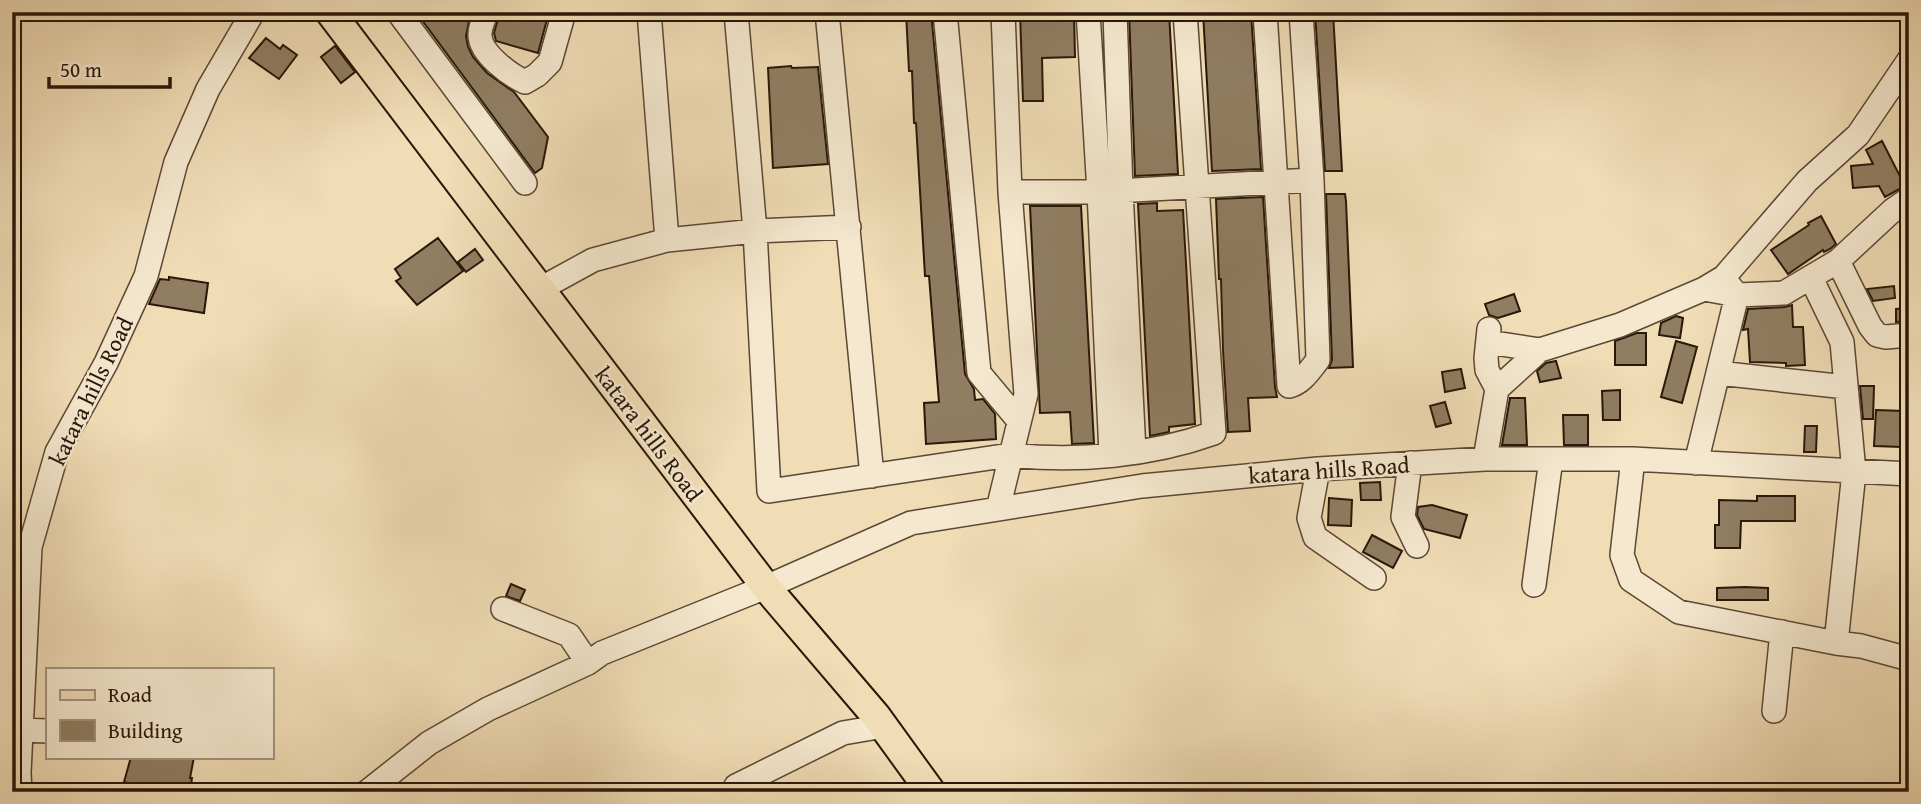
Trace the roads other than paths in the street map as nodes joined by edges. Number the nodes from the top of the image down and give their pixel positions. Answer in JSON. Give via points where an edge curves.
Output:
{"nodes":[{"id":1,"x":253,"y":12,"type":"edge"},
{"id":2,"x":330,"y":12,"type":"edge"},
{"id":3,"x":398,"y":12,"type":"edge"},
{"id":4,"x":486,"y":12,"type":"edge"},
{"id":5,"x":564,"y":12,"type":"edge"},
{"id":6,"x":649,"y":12,"type":"edge"},
{"id":7,"x":736,"y":12,"type":"edge"},
{"id":8,"x":827,"y":12,"type":"edge"},
{"id":9,"x":945,"y":12,"type":"edge"},
{"id":10,"x":1003,"y":12,"type":"edge"},
{"id":11,"x":1088,"y":12,"type":"edge"},
{"id":12,"x":1115,"y":12,"type":"edge"},
{"id":13,"x":1185,"y":12,"type":"edge"},
{"id":14,"x":1265,"y":12,"type":"edge"},
{"id":15,"x":1301,"y":12,"type":"edge"},
{"id":16,"x":1909,"y":60,"type":"edge"},
{"id":17,"x":1312,"y":180,"type":"junction"},
{"id":18,"x":1276,"y":182,"type":"junction"},
{"id":19,"x":525,"y":183,"type":"dead end"},
{"id":20,"x":1198,"y":186,"type":"junction"},
{"id":21,"x":1110,"y":191,"type":"junction"},
{"id":22,"x":1010,"y":192,"type":"junction"},
{"id":23,"x":1909,"y":199,"type":"edge"},
{"id":24,"x":849,"y":227,"type":"junction"},
{"id":25,"x":755,"y":231,"type":"junction"},
{"id":26,"x":667,"y":240,"type":"junction"},
{"id":27,"x":1839,"y":261,"type":"junction"},
{"id":28,"x":1811,"y":278,"type":"junction"},
{"id":29,"x":1721,"y":287,"type":"junction"},
{"id":30,"x":540,"y":289,"type":"junction"},
{"id":31,"x":1909,"y":335,"type":"edge"},
{"id":32,"x":1540,"y":350,"type":"junction"},
{"id":33,"x":1718,"y":373,"type":"junction"},
{"id":34,"x":1846,"y":387,"type":"junction"},
{"id":35,"x":1497,"y":389,"type":"junction"},
{"id":36,"x":1019,"y":421,"type":"junction"},
{"id":37,"x":1122,"y":453,"type":"junction"},
{"id":38,"x":1010,"y":455,"type":"junction"},
{"id":39,"x":1485,"y":459,"type":"junction"},
{"id":40,"x":1551,"y":459,"type":"junction"},
{"id":41,"x":1633,"y":459,"type":"junction"},
{"id":42,"x":1410,"y":463,"type":"junction"},
{"id":43,"x":1696,"y":463,"type":"junction"},
{"id":44,"x":1318,"y":469,"type":"junction"},
{"id":45,"x":1854,"y":472,"type":"junction"},
{"id":46,"x":1909,"y":474,"type":"edge"},
{"id":47,"x":872,"y":476,"type":"junction"},
{"id":48,"x":998,"y":509,"type":"junction"},
{"id":49,"x":21,"y":545,"type":"edge"},
{"id":50,"x":1417,"y":546,"type":"dead end"},
{"id":51,"x":1374,"y":578,"type":"dead end"},
{"id":52,"x":1534,"y":585,"type":"dead end"},
{"id":53,"x":766,"y":587,"type":"junction"},
{"id":54,"x":503,"y":609,"type":"dead end"},
{"id":55,"x":1782,"y":632,"type":"junction"},
{"id":56,"x":1836,"y":643,"type":"junction"},
{"id":57,"x":1909,"y":659,"type":"edge"},
{"id":58,"x":588,"y":663,"type":"junction"},
{"id":59,"x":18,"y":692,"type":"edge"},
{"id":60,"x":1773,"y":711,"type":"dead end"},
{"id":61,"x":884,"y":726,"type":"junction"},
{"id":62,"x":21,"y":730,"type":"junction"},
{"id":63,"x":46,"y":731,"type":"edge"},
{"id":64,"x":20,"y":792,"type":"edge"},
{"id":65,"x":367,"y":792,"type":"edge"},
{"id":66,"x":733,"y":792,"type":"edge"},
{"id":67,"x":931,"y":792,"type":"edge"}],
"edges":[{"from":1,"to":49,"type":"street","name":"katara hills Road","via":[[208,89],[176,162],[145,276],[106,363],[57,452]]},
{"from":2,"to":30,"type":"main road","name":"katara hills Road"},
{"from":3,"to":19,"type":"street"},
{"from":4,"to":5,"type":"street","via":[[482,45],[525,82],[550,62]]},
{"from":6,"to":26,"type":"street"},
{"from":7,"to":25,"type":"street"},
{"from":8,"to":24,"type":"street"},
{"from":9,"to":36,"type":"street","via":[[979,373]]},
{"from":10,"to":22,"type":"street"},
{"from":11,"to":21,"type":"street"},
{"from":12,"to":21,"type":"street"},
{"from":13,"to":20,"type":"street"},
{"from":14,"to":18,"type":"street"},
{"from":15,"to":17,"type":"street"},
{"from":16,"to":29,"type":"street","via":[[1858,135],[1807,181]]},
{"from":17,"to":18,"type":"street"},
{"from":17,"to":18,"type":"street","via":[[1318,360],[1293,386],[1289,386]]},
{"from":18,"to":20,"type":"street"},
{"from":20,"to":21,"type":"street"},
{"from":20,"to":37,"type":"street","via":[[1214,432],[1189,442]]},
{"from":21,"to":22,"type":"street"},
{"from":21,"to":37,"type":"street"},
{"from":22,"to":36,"type":"street","via":[[1026,394]]},
{"from":23,"to":27,"type":"street"},
{"from":24,"to":25,"type":"street"},
{"from":24,"to":47,"type":"street"},
{"from":25,"to":26,"type":"street"},
{"from":25,"to":47,"type":"street","via":[[769,491]]},
{"from":26,"to":30,"type":"street","via":[[593,260]]},
{"from":27,"to":28,"type":"street"},
{"from":27,"to":31,"type":"street","via":[[1877,335]]},
{"from":28,"to":29,"type":"street","via":[[1784,293]]},
{"from":28,"to":34,"type":"street","via":[[1842,342]]},
{"from":29,"to":32,"type":"street"},
{"from":29,"to":33,"type":"street"},
{"from":30,"to":53,"type":"main road","name":"katara hills Road"},
{"from":32,"to":35,"type":"street"},
{"from":32,"to":35,"type":"street","via":[[1489,335],[1487,370]]},
{"from":33,"to":34,"type":"street"},
{"from":33,"to":43,"type":"street"},
{"from":34,"to":45,"type":"street"},
{"from":35,"to":39,"type":"street"},
{"from":36,"to":38,"type":"street"},
{"from":37,"to":38,"type":"street","via":[[1048,459]]},
{"from":38,"to":47,"type":"street"},
{"from":38,"to":48,"type":"street"},
{"from":39,"to":40,"type":"street","name":"katara hills Road"},
{"from":39,"to":42,"type":"street","name":"katara hills Road"},
{"from":40,"to":41,"type":"street","name":"katara hills Road"},
{"from":40,"to":52,"type":"street"},
{"from":41,"to":43,"type":"street","name":"katara hills Road"},
{"from":41,"to":55,"type":"street","via":[[1622,555],[1631,580],[1679,612]]},
{"from":42,"to":44,"type":"street","name":"katara hills Road"},
{"from":42,"to":50,"type":"street","via":[[1403,517]]},
{"from":43,"to":45,"type":"street","name":"katara hills Road"},
{"from":44,"to":48,"type":"street","name":"katara hills Road","via":[[1142,486]]},
{"from":44,"to":51,"type":"street","via":[[1309,518],[1315,537]]},
{"from":45,"to":46,"type":"street","name":"katara hills Road"},
{"from":45,"to":56,"type":"street"},
{"from":48,"to":53,"type":"street","name":"katara hills Road","via":[[911,523]]},
{"from":49,"to":59,"type":"street","name":"katara hills Road"},
{"from":53,"to":58,"type":"street","name":"katara hills Road","via":[[602,653]]},
{"from":53,"to":61,"type":"main road","name":"katara hills Road"},
{"from":54,"to":58,"type":"street","via":[[564,632]]},
{"from":55,"to":56,"type":"street"},
{"from":55,"to":60,"type":"street"},
{"from":56,"to":57,"type":"street"},
{"from":58,"to":65,"type":"street","name":"katara hills Road","via":[[488,709],[429,743]]},
{"from":59,"to":62,"type":"street","name":"katara hills Road"},
{"from":61,"to":66,"type":"street","via":[[843,733],[736,786]]},
{"from":61,"to":67,"type":"main road","name":"katara hills Road"},
{"from":62,"to":63,"type":"street"},
{"from":62,"to":64,"type":"street","name":"katara hills Road"}]}
